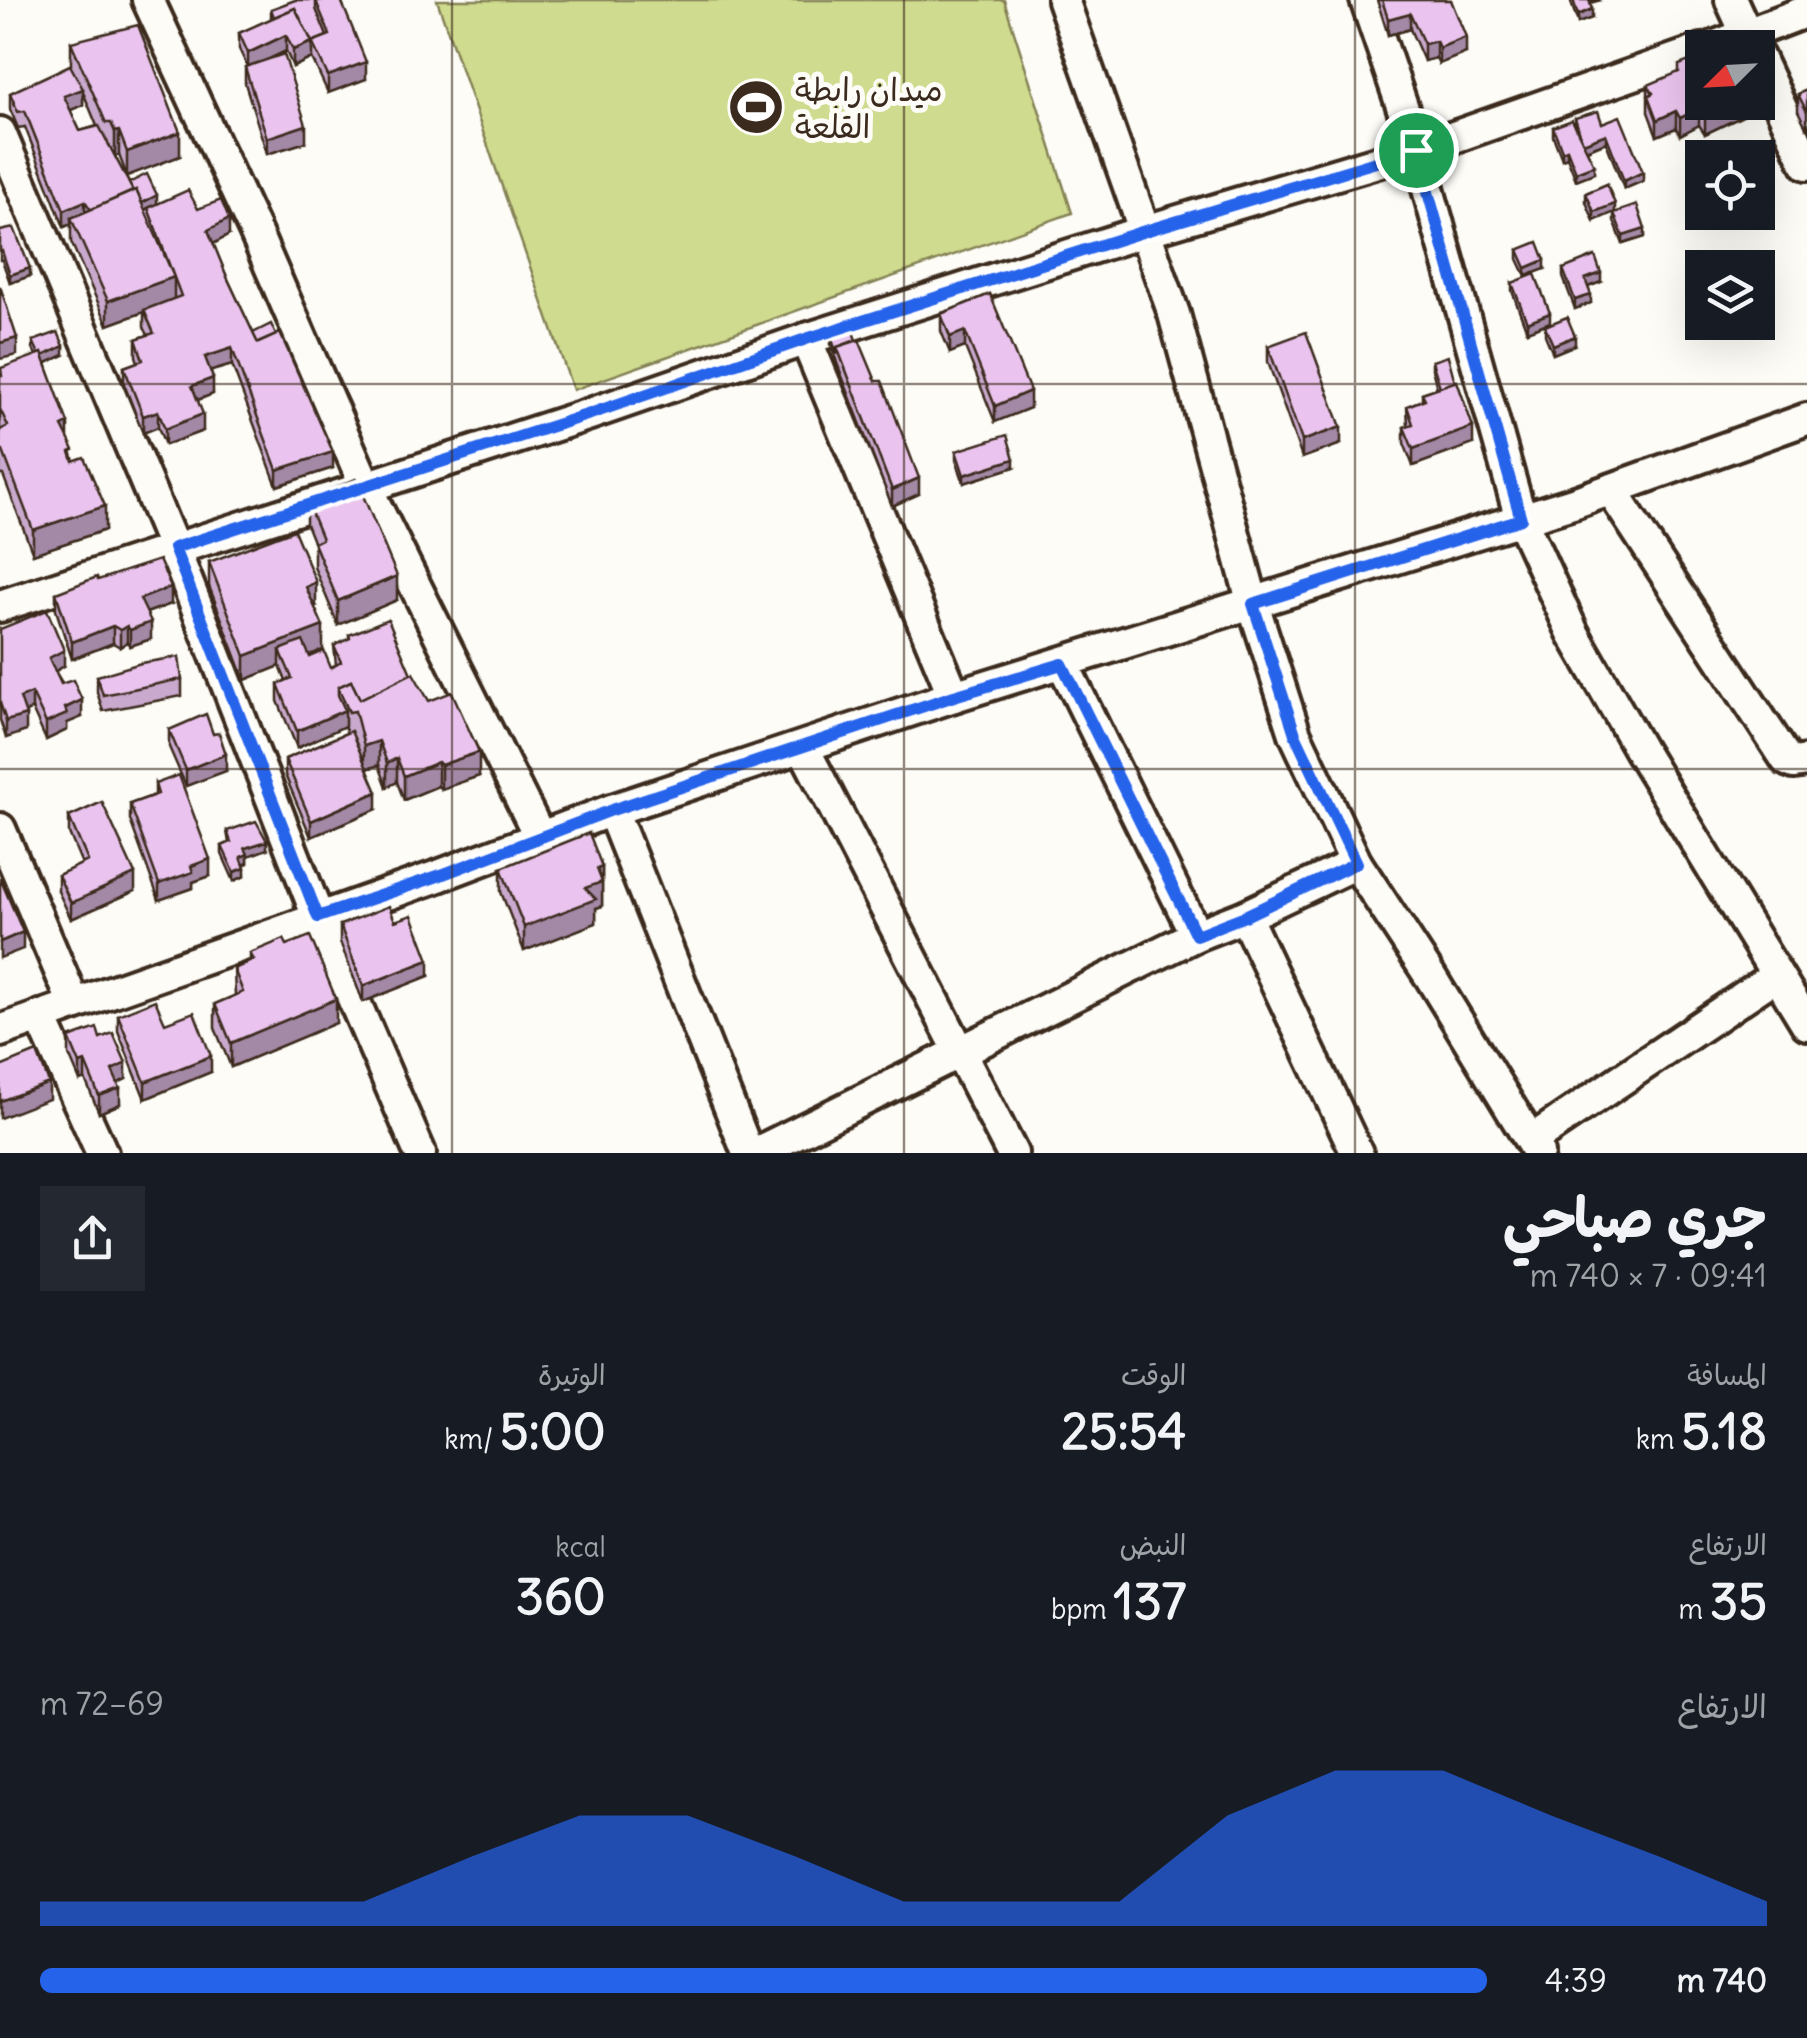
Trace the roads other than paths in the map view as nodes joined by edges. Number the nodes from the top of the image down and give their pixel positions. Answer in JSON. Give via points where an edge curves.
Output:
{"nodes":[{"id":1,"x":148,"y":0,"type":"edge"},
{"id":2,"x":1063,"y":0,"type":"edge"},
{"id":3,"x":1366,"y":0,"type":"edge"},
{"id":4,"x":1731,"y":0,"type":"edge"},
{"id":5,"x":1807,"y":10,"type":"edge"},
{"id":6,"x":1744,"y":30,"type":"edge"},
{"id":7,"x":1775,"y":32,"type":"edge"},
{"id":8,"x":1685,"y":56,"type":"edge"},
{"id":9,"x":1775,"y":96,"type":"edge"},
{"id":10,"x":0,"y":133,"type":"edge"},
{"id":11,"x":1416,"y":150,"type":"junction"},
{"id":12,"x":1807,"y":164,"type":"edge"},
{"id":13,"x":1145,"y":231,"type":"junction"},
{"id":14,"x":806,"y":339,"type":"junction"},
{"id":15,"x":1807,"y":419,"type":"edge"},
{"id":16,"x":365,"y":485,"type":"junction"},
{"id":17,"x":1611,"y":490,"type":"junction"},
{"id":18,"x":1521,"y":519,"type":"junction"},
{"id":19,"x":174,"y":548,"type":"junction"},
{"id":20,"x":1253,"y":604,"type":"junction"},
{"id":21,"x":0,"y":606,"type":"edge"},
{"id":22,"x":1062,"y":664,"type":"junction"},
{"id":23,"x":954,"y":696,"type":"junction"},
{"id":24,"x":804,"y":748,"type":"junction"},
{"id":25,"x":1807,"y":761,"type":"edge"},
{"id":26,"x":612,"y":810,"type":"junction"},
{"id":27,"x":0,"y":829,"type":"edge"},
{"id":28,"x":540,"y":837,"type":"junction"},
{"id":29,"x":1356,"y":863,"type":"junction"},
{"id":30,"x":1245,"y":916,"type":"junction"},
{"id":31,"x":318,"y":917,"type":"junction"},
{"id":32,"x":1196,"y":935,"type":"junction"},
{"id":33,"x":1775,"y":976,"type":"junction"},
{"id":34,"x":74,"y":1004,"type":"junction"},
{"id":35,"x":40,"y":1016,"type":"junction"},
{"id":36,"x":1807,"y":1024,"type":"edge"},
{"id":37,"x":0,"y":1031,"type":"edge"},
{"id":38,"x":960,"y":1052,"type":"junction"},
{"id":39,"x":800,"y":1143,"type":"edge"},
{"id":40,"x":1535,"y":1146,"type":"edge"},
{"id":41,"x":102,"y":1153,"type":"edge"},
{"id":42,"x":420,"y":1153,"type":"edge"},
{"id":43,"x":748,"y":1153,"type":"edge"},
{"id":44,"x":756,"y":1153,"type":"edge"},
{"id":45,"x":1012,"y":1153,"type":"edge"},
{"id":46,"x":1357,"y":1153,"type":"edge"}],
"edges":[{"from":1,"to":16,"type":"street"},
{"from":2,"to":13,"type":"street"},
{"from":3,"to":11,"type":"street"},
{"from":4,"to":6,"type":"street"},
{"from":5,"to":7,"type":"street"},
{"from":8,"to":11,"type":"street"},
{"from":9,"to":12,"type":"street"},
{"from":10,"to":19,"type":"street"},
{"from":11,"to":13,"type":"street"},
{"from":11,"to":18,"type":"street"},
{"from":13,"to":14,"type":"street"},
{"from":13,"to":20,"type":"street"},
{"from":14,"to":16,"type":"street"},
{"from":14,"to":23,"type":"street"},
{"from":15,"to":17,"type":"street"},
{"from":16,"to":19,"type":"street"},
{"from":16,"to":28,"type":"street"},
{"from":17,"to":18,"type":"street"},
{"from":17,"to":25,"type":"street","via":[[1787,760]]},
{"from":18,"to":20,"type":"street"},
{"from":18,"to":33,"type":"street","via":[[1573,633]]},
{"from":19,"to":21,"type":"street"},
{"from":19,"to":31,"type":"street"},
{"from":20,"to":22,"type":"street"},
{"from":20,"to":29,"type":"street","via":[[1295,734]]},
{"from":22,"to":23,"type":"street"},
{"from":22,"to":32,"type":"street"},
{"from":23,"to":24,"type":"street"},
{"from":24,"to":26,"type":"street"},
{"from":24,"to":38,"type":"street"},
{"from":26,"to":28,"type":"street"},
{"from":26,"to":43,"type":"street"},
{"from":27,"to":34,"type":"street"},
{"from":28,"to":31,"type":"street"},
{"from":29,"to":30,"type":"street"},
{"from":29,"to":40,"type":"street"},
{"from":30,"to":32,"type":"street"},
{"from":30,"to":46,"type":"street"},
{"from":31,"to":34,"type":"street"},
{"from":31,"to":42,"type":"street"},
{"from":32,"to":38,"type":"street"},
{"from":33,"to":36,"type":"street"},
{"from":33,"to":40,"type":"street"},
{"from":34,"to":35,"type":"street"},
{"from":35,"to":37,"type":"street"},
{"from":35,"to":41,"type":"street"},
{"from":38,"to":39,"type":"street"},
{"from":38,"to":45,"type":"street"},
{"from":39,"to":44,"type":"street"}]}
